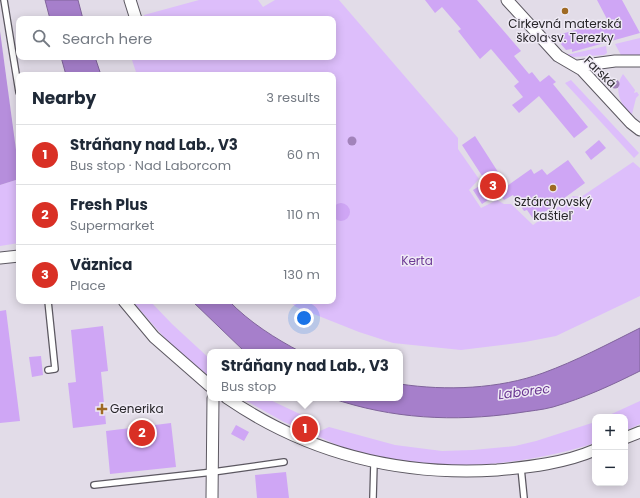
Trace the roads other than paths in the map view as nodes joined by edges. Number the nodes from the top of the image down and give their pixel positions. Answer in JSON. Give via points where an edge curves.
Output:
{"nodes":[{"id":1,"x":4,"y":0,"type":"edge"},
{"id":2,"x":130,"y":0,"type":"edge"},
{"id":3,"x":507,"y":0,"type":"edge"},
{"id":4,"x":135,"y":16,"type":"edge"},
{"id":5,"x":640,"y":61,"type":"edge"},
{"id":6,"x":578,"y":66,"type":"junction"},
{"id":7,"x":16,"y":74,"type":"edge"},
{"id":8,"x":640,"y":130,"type":"edge"},
{"id":9,"x":16,"y":256,"type":"edge"},
{"id":10,"x":0,"y":258,"type":"edge"},
{"id":11,"x":48,"y":304,"type":"edge"},
{"id":12,"x":126,"y":304,"type":"edge"},
{"id":13,"x":48,"y":370,"type":"dead end"},
{"id":14,"x":207,"y":383,"type":"edge"},
{"id":15,"x":213,"y":401,"type":"edge"},
{"id":16,"x":231,"y":401,"type":"edge"},
{"id":17,"x":640,"y":432,"type":"edge"},
{"id":18,"x":628,"y":437,"type":"edge"},
{"id":19,"x":592,"y":451,"type":"edge"},
{"id":20,"x":284,"y":462,"type":"dead end"},
{"id":21,"x":374,"y":463,"type":"junction"},
{"id":22,"x":521,"y":468,"type":"junction"},
{"id":23,"x":213,"y":472,"type":"junction"},
{"id":24,"x":94,"y":485,"type":"dead end"},
{"id":25,"x":212,"y":498,"type":"edge"},
{"id":26,"x":373,"y":498,"type":"edge"},
{"id":27,"x":524,"y":498,"type":"edge"}],
"edges":[{"from":1,"to":7,"type":"lane"},
{"from":2,"to":4,"type":"street"},
{"from":3,"to":6,"type":"street","name":"Farská","via":[[558,56]]},
{"from":5,"to":6,"type":"street","via":[[615,61]]},
{"from":6,"to":8,"type":"street","name":"Farská"},
{"from":9,"to":10,"type":"street"},
{"from":11,"to":13,"type":"lane","via":[[55,369]]},
{"from":12,"to":14,"type":"street","via":[[154,337]]},
{"from":15,"to":23,"type":"street"},
{"from":16,"to":21,"type":"street","via":[[247,412],[305,440]]},
{"from":17,"to":18,"type":"street"},
{"from":19,"to":22,"type":"street","via":[[582,456]]},
{"from":20,"to":23,"type":"lane"},
{"from":21,"to":22,"type":"street","via":[[402,468],[464,472]]},
{"from":21,"to":26,"type":"lane"},
{"from":22,"to":27,"type":"lane"},
{"from":23,"to":24,"type":"lane"},
{"from":23,"to":25,"type":"street"}]}
